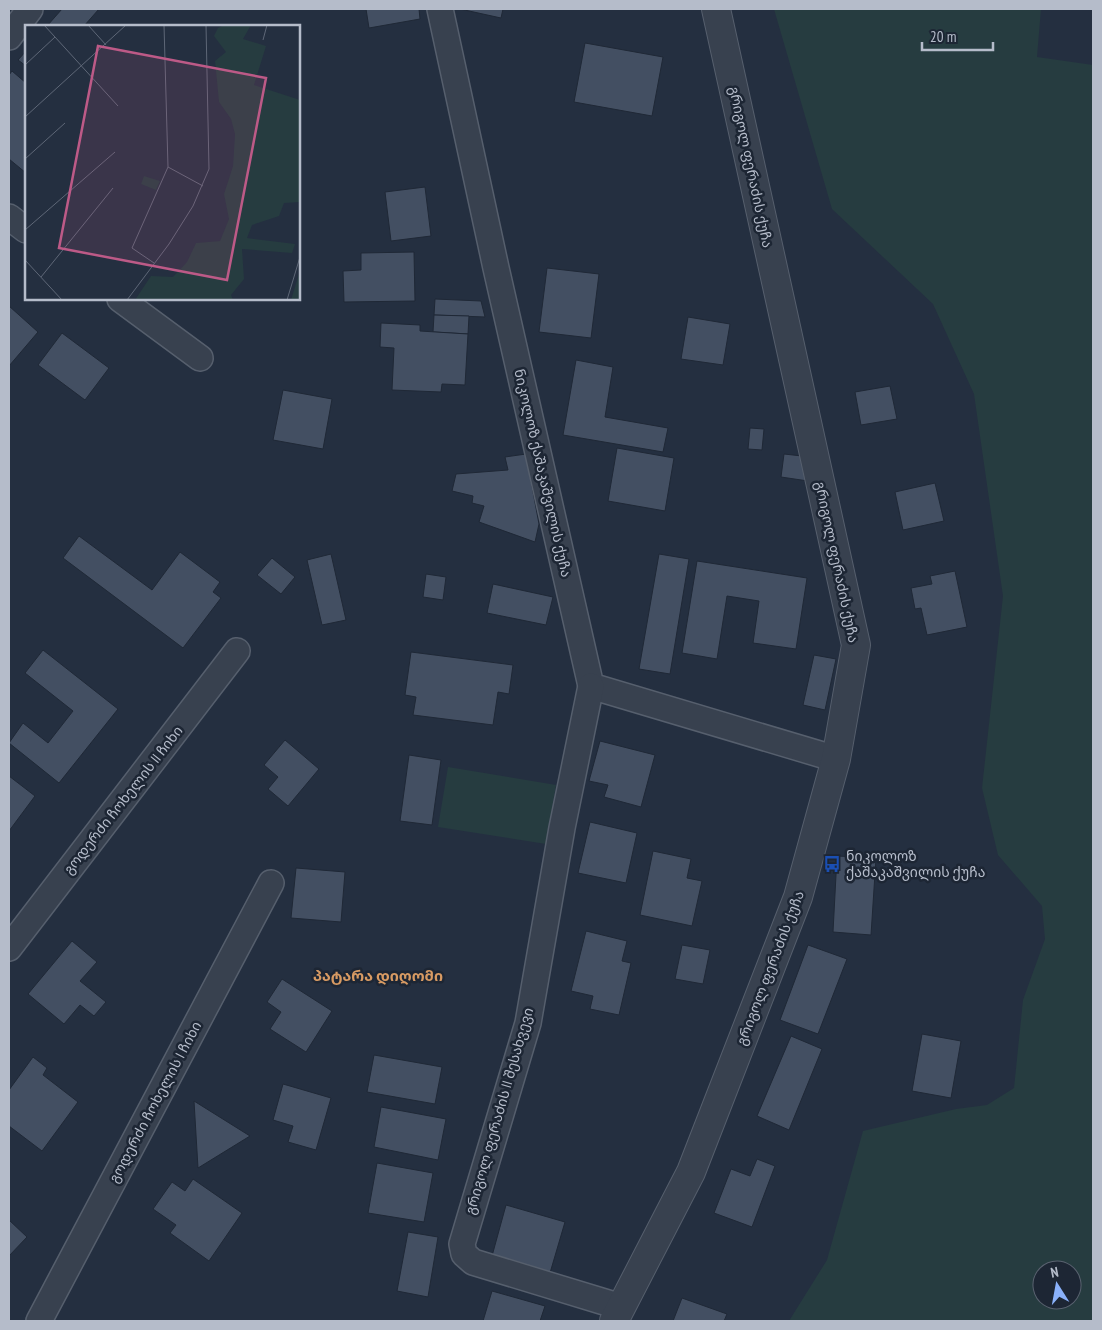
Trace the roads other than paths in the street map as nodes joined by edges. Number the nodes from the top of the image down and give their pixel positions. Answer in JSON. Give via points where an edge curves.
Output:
{"nodes":[{"id":1,"x":30,"y":9,"type":"edge"},
{"id":2,"x":440,"y":9,"type":"edge"},
{"id":3,"x":716,"y":9,"type":"edge"},
{"id":4,"x":9,"y":37,"type":"edge"},
{"id":5,"x":9,"y":217,"type":"edge"},
{"id":6,"x":25,"y":229,"type":"edge"},
{"id":7,"x":121,"y":300,"type":"edge"},
{"id":8,"x":200,"y":358,"type":"dead end"},
{"id":9,"x":238,"y":651,"type":"dead end"},
{"id":10,"x":591,"y":686,"type":"junction"},
{"id":11,"x":836,"y":759,"type":"junction"},
{"id":12,"x":271,"y":882,"type":"dead end"},
{"id":13,"x":9,"y":948,"type":"edge"},
{"id":14,"x":618,"y":1314,"type":"edge"},
{"id":15,"x":39,"y":1321,"type":"edge"}],
"edges":[{"from":1,"to":4,"type":"street"},
{"from":2,"to":10,"type":"street","name":"ნიკოლოზ ქაშაკაშვილის ქუჩა"},
{"from":3,"to":11,"type":"street","name":"გრიგოლ ფერაძის ქუჩა","via":[[856,645]]},
{"from":5,"to":6,"type":"street"},
{"from":7,"to":8,"type":"street"},
{"from":9,"to":13,"type":"street","name":"გოდერძი ჩოხელის II ჩიხი"},
{"from":10,"to":11,"type":"street"},
{"from":10,"to":14,"type":"street","name":"გრიგოლ ფერაძის II შესახვევი","via":[[528,1023],[462,1244],[464,1254],[473,1262]]},
{"from":11,"to":14,"type":"street","name":"გრიგოლ ფერაძის ქუჩა","via":[[798,897],[694,1163]]},
{"from":12,"to":15,"type":"street","name":"გოდერძი ჩოხელის I ჩიხი"}]}
